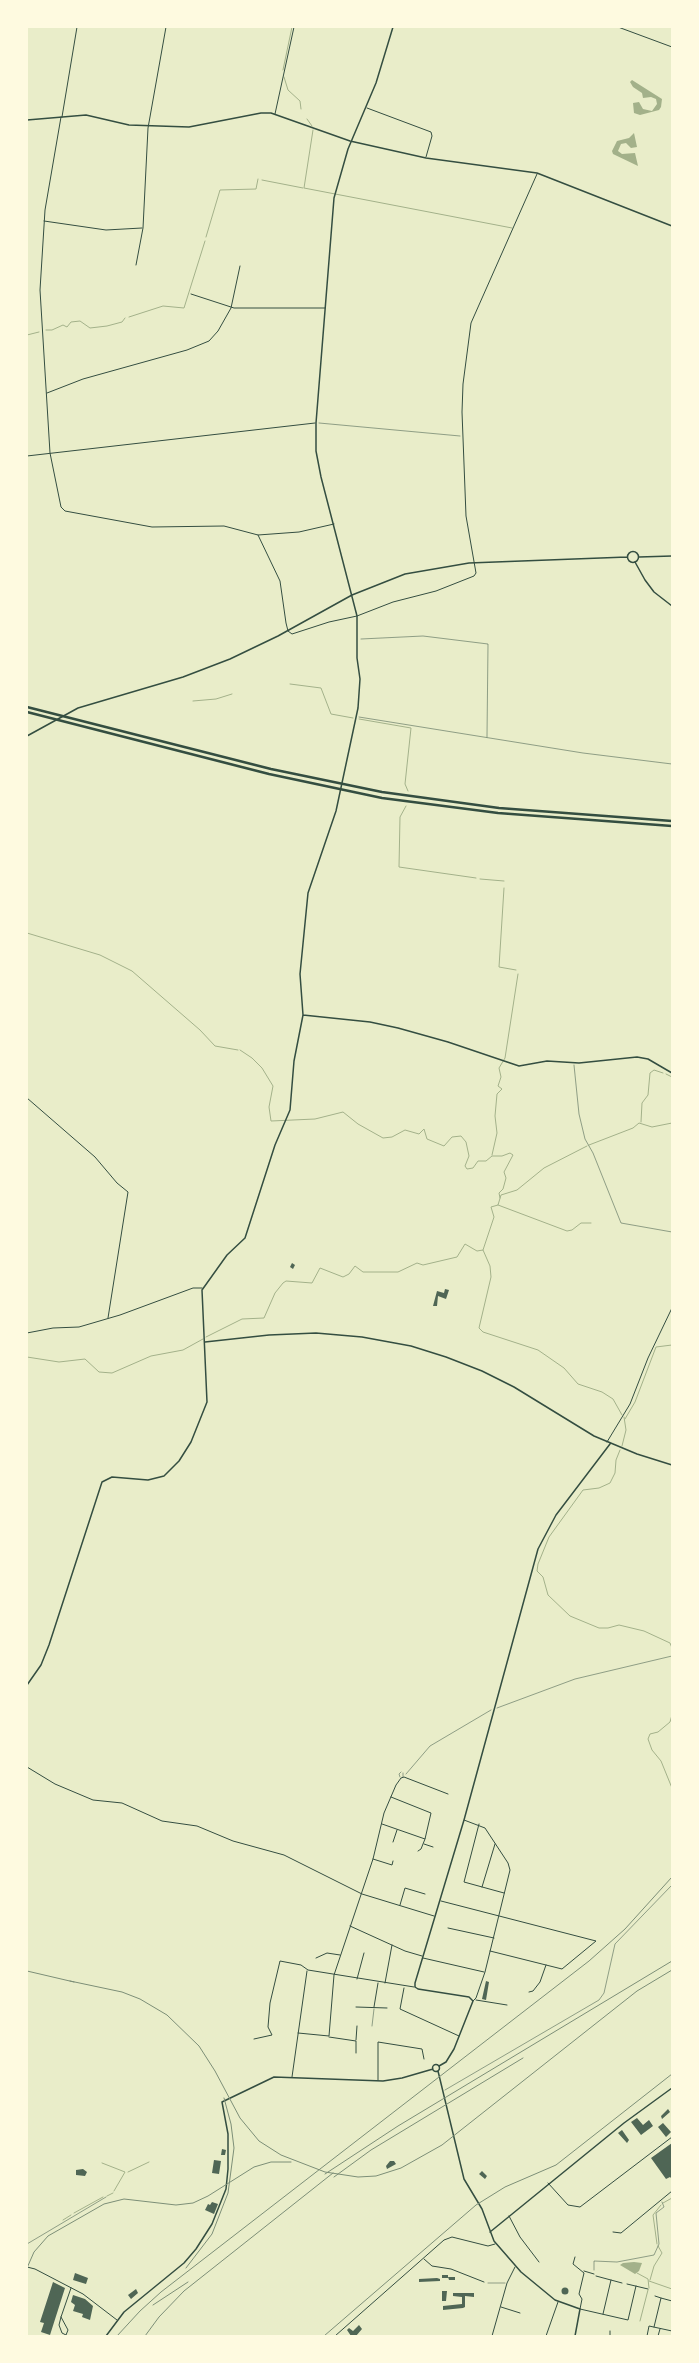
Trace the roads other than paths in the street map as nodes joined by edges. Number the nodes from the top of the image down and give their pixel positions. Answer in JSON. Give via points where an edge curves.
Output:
{"nodes":[{"id":1,"x":76,"y":27,"type":"edge"},
{"id":2,"x":166,"y":27,"type":"edge"},
{"id":3,"x":294,"y":27,"type":"edge"},
{"id":4,"x":393,"y":27,"type":"edge"},
{"id":5,"x":618,"y":27,"type":"edge"},
{"id":6,"x":672,"y":47,"type":"edge"},
{"id":7,"x":366,"y":107,"type":"junction"},
{"id":8,"x":275,"y":114,"type":"junction"},
{"id":9,"x":62,"y":117,"type":"junction"},
{"id":10,"x":27,"y":120,"type":"edge"},
{"id":11,"x":149,"y":126,"type":"junction"},
{"id":12,"x":351,"y":141,"type":"junction"},
{"id":13,"x":426,"y":158,"type":"junction"},
{"id":14,"x":538,"y":173,"type":"junction"},
{"id":15,"x":44,"y":221,"type":"junction"},
{"id":16,"x":672,"y":226,"type":"edge"},
{"id":17,"x":143,"y":228,"type":"junction"},
{"id":18,"x":136,"y":265,"type":"dead end"},
{"id":19,"x":240,"y":266,"type":"dead end"},
{"id":20,"x":191,"y":294,"type":"dead end"},
{"id":21,"x":231,"y":308,"type":"junction"},
{"id":22,"x":325,"y":308,"type":"junction"},
{"id":23,"x":47,"y":393,"type":"junction"},
{"id":24,"x":316,"y":423,"type":"junction"},
{"id":25,"x":50,"y":453,"type":"junction"},
{"id":26,"x":27,"y":456,"type":"edge"},
{"id":27,"x":334,"y":524,"type":"junction"},
{"id":28,"x":258,"y":535,"type":"junction"},
{"id":29,"x":672,"y":556,"type":"edge"},
{"id":30,"x":627,"y":557,"type":"junction"},
{"id":31,"x":639,"y":557,"type":"junction"},
{"id":32,"x":635,"y":562,"type":"junction"},
{"id":33,"x":474,"y":563,"type":"junction"},
{"id":34,"x":352,"y":595,"type":"junction"},
{"id":35,"x":672,"y":606,"type":"edge"},
{"id":36,"x":357,"y":616,"type":"junction"},
{"id":37,"x":288,"y":631,"type":"junction"},
{"id":38,"x":27,"y":707,"type":"edge"},
{"id":39,"x":27,"y":712,"type":"edge"},
{"id":40,"x":27,"y":736,"type":"edge"},
{"id":41,"x":672,"y":821,"type":"edge"},
{"id":42,"x":672,"y":826,"type":"edge"},
{"id":43,"x":303,"y":1015,"type":"junction"},
{"id":44,"x":574,"y":1063,"type":"junction"},
{"id":45,"x":672,"y":1073,"type":"edge"},
{"id":46,"x":27,"y":1098,"type":"edge"},
{"id":47,"x":672,"y":1232,"type":"edge"},
{"id":48,"x":202,"y":1288,"type":"junction"},
{"id":49,"x":672,"y":1308,"type":"edge"},
{"id":50,"x":108,"y":1318,"type":"junction"},
{"id":51,"x":27,"y":1333,"type":"edge"},
{"id":52,"x":205,"y":1342,"type":"junction"},
{"id":53,"x":607,"y":1442,"type":"junction"},
{"id":54,"x":610,"y":1444,"type":"junction"},
{"id":55,"x":672,"y":1464,"type":"edge"},
{"id":56,"x":27,"y":1685,"type":"edge"},
{"id":57,"x":27,"y":1767,"type":"edge"},
{"id":58,"x":403,"y":1776,"type":"junction"},
{"id":59,"x":400,"y":1778,"type":"junction"},
{"id":60,"x":448,"y":1794,"type":"dead end"},
{"id":61,"x":390,"y":1797,"type":"junction"},
{"id":62,"x":464,"y":1820,"type":"junction"},
{"id":63,"x":381,"y":1824,"type":"junction"},
{"id":64,"x":478,"y":1824,"type":"junction"},
{"id":65,"x":397,"y":1829,"type":"junction"},
{"id":66,"x":425,"y":1838,"type":"junction"},
{"id":67,"x":393,"y":1842,"type":"dead end"},
{"id":68,"x":424,"y":1844,"type":"junction"},
{"id":69,"x":496,"y":1844,"type":"junction"},
{"id":70,"x":433,"y":1847,"type":"dead end"},
{"id":71,"x":418,"y":1851,"type":"dead end"},
{"id":72,"x":373,"y":1859,"type":"junction"},
{"id":73,"x":393,"y":1861,"type":"dead end"},
{"id":74,"x":392,"y":1866,"type":"junction"},
{"id":75,"x":391,"y":1868,"type":"dead end"},
{"id":76,"x":482,"y":1888,"type":"junction"},
{"id":77,"x":362,"y":1894,"type":"junction"},
{"id":78,"x":425,"y":1894,"type":"dead end"},
{"id":79,"x":505,"y":1894,"type":"junction"},
{"id":80,"x":440,"y":1901,"type":"junction"},
{"id":81,"x":400,"y":1906,"type":"junction"},
{"id":82,"x":435,"y":1916,"type":"junction"},
{"id":83,"x":499,"y":1916,"type":"junction"},
{"id":84,"x":350,"y":1926,"type":"junction"},
{"id":85,"x":448,"y":1928,"type":"dead end"},
{"id":86,"x":494,"y":1938,"type":"junction"},
{"id":87,"x":392,"y":1945,"type":"junction"},
{"id":88,"x":490,"y":1951,"type":"junction"},
{"id":89,"x":364,"y":1953,"type":"dead end"},
{"id":90,"x":341,"y":1955,"type":"junction"},
{"id":91,"x":422,"y":1957,"type":"junction"},
{"id":92,"x":316,"y":1958,"type":"dead end"},
{"id":93,"x":546,"y":1965,"type":"junction"},
{"id":94,"x":308,"y":1970,"type":"junction"},
{"id":95,"x":485,"y":1972,"type":"junction"},
{"id":96,"x":334,"y":1975,"type":"junction"},
{"id":97,"x":357,"y":1979,"type":"junction"},
{"id":98,"x":378,"y":1983,"type":"junction"},
{"id":99,"x":384,"y":1984,"type":"junction"},
{"id":100,"x":404,"y":1987,"type":"junction"},
{"id":101,"x":415,"y":1987,"type":"junction"},
{"id":102,"x":529,"y":1992,"type":"dead end"},
{"id":103,"x":474,"y":2000,"type":"junction"},
{"id":104,"x":507,"y":2005,"type":"dead end"},
{"id":105,"x":356,"y":2007,"type":"dead end"},
{"id":106,"x":374,"y":2008,"type":"junction"},
{"id":107,"x":387,"y":2008,"type":"dead end"},
{"id":108,"x":357,"y":2026,"type":"dead end"},
{"id":109,"x":372,"y":2026,"type":"dead end"},
{"id":110,"x":298,"y":2033,"type":"junction"},
{"id":111,"x":460,"y":2036,"type":"junction"},
{"id":112,"x":328,"y":2037,"type":"junction"},
{"id":113,"x":254,"y":2039,"type":"dead end"},
{"id":114,"x":356,"y":2041,"type":"junction"},
{"id":115,"x":356,"y":2053,"type":"dead end"},
{"id":116,"x":424,"y":2060,"type":"dead end"},
{"id":117,"x":440,"y":2066,"type":"junction"},
{"id":118,"x":433,"y":2069,"type":"junction"},
{"id":119,"x":438,"y":2071,"type":"junction"},
{"id":120,"x":292,"y":2077,"type":"junction"},
{"id":121,"x":378,"y":2080,"type":"junction"},
{"id":122,"x":672,"y":2088,"type":"edge"},
{"id":123,"x":672,"y":2136,"type":"edge"},
{"id":124,"x":548,"y":2184,"type":"junction"},
{"id":125,"x":672,"y":2191,"type":"edge"},
{"id":126,"x":106,"y":2197,"type":"dead end"},
{"id":127,"x":509,"y":2216,"type":"junction"},
{"id":128,"x":490,"y":2232,"type":"junction"},
{"id":129,"x":613,"y":2232,"type":"dead end"},
{"id":130,"x":27,"y":2244,"type":"edge"},
{"id":131,"x":495,"y":2244,"type":"junction"},
{"id":132,"x":575,"y":2257,"type":"dead end"},
{"id":133,"x":423,"y":2258,"type":"junction"},
{"id":134,"x":539,"y":2262,"type":"dead end"},
{"id":135,"x":515,"y":2266,"type":"junction"},
{"id":136,"x":27,"y":2267,"type":"edge"},
{"id":137,"x":584,"y":2271,"type":"junction"},
{"id":138,"x":594,"y":2274,"type":"road end"},
{"id":139,"x":596,"y":2276,"type":"dead end"},
{"id":140,"x":611,"y":2280,"type":"junction"},
{"id":141,"x":484,"y":2282,"type":"road end"},
{"id":142,"x":622,"y":2283,"type":"dead end"},
{"id":143,"x":627,"y":2284,"type":"dead end"},
{"id":144,"x":636,"y":2286,"type":"junction"},
{"id":145,"x":71,"y":2288,"type":"junction"},
{"id":146,"x":648,"y":2289,"type":"dead end"},
{"id":147,"x":655,"y":2296,"type":"dead end"},
{"id":148,"x":661,"y":2298,"type":"junction"},
{"id":149,"x":672,"y":2301,"type":"edge"},
{"id":150,"x":558,"y":2302,"type":"junction"},
{"id":151,"x":500,"y":2306,"type":"junction"},
{"id":152,"x":580,"y":2309,"type":"junction"},
{"id":153,"x":520,"y":2313,"type":"dead end"},
{"id":154,"x":603,"y":2314,"type":"junction"},
{"id":155,"x":61,"y":2317,"type":"junction"},
{"id":156,"x":117,"y":2320,"type":"junction"},
{"id":157,"x":654,"y":2327,"type":"junction"},
{"id":158,"x":660,"y":2328,"type":"junction"},
{"id":159,"x":610,"y":2332,"type":"dead end"},
{"id":160,"x":672,"y":2332,"type":"edge"},
{"id":161,"x":106,"y":2336,"type":"edge"},
{"id":162,"x":335,"y":2336,"type":"edge"},
{"id":163,"x":492,"y":2336,"type":"edge"},
{"id":164,"x":546,"y":2336,"type":"edge"},
{"id":165,"x":575,"y":2336,"type":"edge"},
{"id":166,"x":610,"y":2336,"type":"edge"},
{"id":167,"x":647,"y":2336,"type":"edge"},
{"id":168,"x":658,"y":2336,"type":"edge"}],
"edges":[{"from":1,"to":9,"type":"street"},
{"from":2,"to":11,"type":"street"},
{"from":3,"to":8,"type":"street"},
{"from":4,"to":7,"type":"street"},
{"from":5,"to":6,"type":"street"},
{"from":7,"to":12,"type":"street"},
{"from":7,"to":13,"type":"street","via":[[430,132],[432,136]]},
{"from":8,"to":11,"type":"street","via":[[260,113],[190,127]]},
{"from":8,"to":12,"type":"street"},
{"from":9,"to":10,"type":"street"},
{"from":9,"to":11,"type":"street","via":[[86,114]]},
{"from":9,"to":15,"type":"street"},
{"from":11,"to":17,"type":"street"},
{"from":12,"to":13,"type":"street"},
{"from":12,"to":22,"type":"street","via":[[335,195]]},
{"from":13,"to":14,"type":"street"},
{"from":14,"to":16,"type":"street"},
{"from":14,"to":33,"type":"street","via":[[471,323],[463,390],[463,436],[467,526]]},
{"from":15,"to":17,"type":"street","via":[[106,230]]},
{"from":15,"to":23,"type":"street","via":[[40,290]]},
{"from":17,"to":18,"type":"street"},
{"from":19,"to":21,"type":"street"},
{"from":20,"to":21,"type":"street"},
{"from":21,"to":22,"type":"street"},
{"from":21,"to":23,"type":"street","via":[[218,331],[204,344],[83,378]]},
{"from":22,"to":24,"type":"street"},
{"from":23,"to":25,"type":"street"},
{"from":24,"to":25,"type":"street"},
{"from":24,"to":27,"type":"street","via":[[317,460]]},
{"from":25,"to":26,"type":"street"},
{"from":25,"to":28,"type":"street","via":[[61,507],[65,511],[152,527],[224,526]]},
{"from":27,"to":28,"type":"street","via":[[299,532]]},
{"from":27,"to":34,"type":"street"},
{"from":28,"to":37,"type":"street","via":[[280,581]]},
{"from":29,"to":31,"type":"street"},
{"from":30,"to":31,"type":"street","via":[[629,552],[633,551]]},
{"from":30,"to":32,"type":"street","via":[[630,562]]},
{"from":30,"to":33,"type":"street"},
{"from":31,"to":32,"type":"street"},
{"from":32,"to":35,"type":"street","via":[[654,592]]},
{"from":33,"to":34,"type":"street","via":[[405,574]]},
{"from":33,"to":36,"type":"street","via":[[474,576]]},
{"from":34,"to":36,"type":"street"},
{"from":34,"to":37,"type":"street"},
{"from":36,"to":37,"type":"street","via":[[292,634]]},
{"from":36,"to":43,"type":"street","via":[[356,639],[360,680],[356,717],[334,821],[308,893],[300,974]]},
{"from":37,"to":40,"type":"street","via":[[214,666],[71,711]]},
{"from":38,"to":41,"type":"highway","via":[[285,772],[389,793],[498,808]]},
{"from":39,"to":42,"type":"highway","via":[[269,774],[389,799],[498,813]]},
{"from":43,"to":44,"type":"street","via":[[383,1024],[448,1042],[522,1067],[547,1061]]},
{"from":43,"to":48,"type":"street","via":[[293,1065],[286,1122],[275,1145],[245,1238],[227,1255]]},
{"from":44,"to":45,"type":"street","via":[[640,1057]]},
{"from":44,"to":47,"type":"lane","via":[[585,1140],[621,1223]]},
{"from":46,"to":50,"type":"street","via":[[95,1157],[128,1192]]},
{"from":48,"to":50,"type":"street","via":[[193,1288]]},
{"from":48,"to":52,"type":"street"},
{"from":49,"to":53,"type":"street","via":[[648,1358],[632,1400]]},
{"from":50,"to":51,"type":"street","via":[[76,1327]]},
{"from":52,"to":53,"type":"street","via":[[269,1335],[316,1334],[362,1337],[405,1345],[446,1357],[496,1378]]},
{"from":52,"to":56,"type":"street","via":[[207,1402],[191,1442],[179,1461],[164,1476],[148,1480],[112,1477],[102,1482],[49,1645],[41,1665]]},
{"from":53,"to":54,"type":"street"},
{"from":54,"to":55,"type":"street"},
{"from":54,"to":62,"type":"street","via":[[556,1515],[540,1545]]},
{"from":57,"to":77,"type":"street","via":[[55,1784],[93,1800],[119,1802],[162,1821],[197,1826],[234,1841],[284,1855]]},
{"from":58,"to":59,"type":"street"},
{"from":58,"to":59,"type":"lane","via":[[399,1773]]},
{"from":58,"to":60,"type":"street"},
{"from":59,"to":61,"type":"street"},
{"from":61,"to":63,"type":"street"},
{"from":61,"to":66,"type":"street","via":[[431,1813]]},
{"from":62,"to":64,"type":"street"},
{"from":62,"to":80,"type":"street"},
{"from":63,"to":65,"type":"street"},
{"from":63,"to":72,"type":"street"},
{"from":64,"to":69,"type":"street","via":[[485,1828]]},
{"from":64,"to":76,"type":"street","via":[[463,1880],[466,1884]]},
{"from":65,"to":66,"type":"street"},
{"from":65,"to":67,"type":"street"},
{"from":66,"to":68,"type":"street"},
{"from":68,"to":70,"type":"street"},
{"from":68,"to":71,"type":"street"},
{"from":69,"to":76,"type":"street","via":[[492,1848]]},
{"from":69,"to":79,"type":"street","via":[[509,1866]]},
{"from":72,"to":74,"type":"street"},
{"from":72,"to":77,"type":"street"},
{"from":73,"to":74,"type":"street"},
{"from":74,"to":75,"type":"street"},
{"from":76,"to":79,"type":"street"},
{"from":77,"to":81,"type":"street"},
{"from":77,"to":84,"type":"street"},
{"from":78,"to":81,"type":"street","via":[[405,1888]]},
{"from":79,"to":83,"type":"street"},
{"from":80,"to":82,"type":"street"},
{"from":80,"to":83,"type":"street"},
{"from":81,"to":82,"type":"street"},
{"from":82,"to":91,"type":"street"},
{"from":83,"to":86,"type":"street"},
{"from":83,"to":93,"type":"street","via":[[595,1940],[594,1944],[564,1968]]},
{"from":84,"to":87,"type":"street"},
{"from":84,"to":90,"type":"street"},
{"from":85,"to":86,"type":"street"},
{"from":86,"to":88,"type":"street"},
{"from":87,"to":91,"type":"street"},
{"from":87,"to":99,"type":"street"},
{"from":88,"to":93,"type":"street"},
{"from":88,"to":95,"type":"street"},
{"from":89,"to":97,"type":"street"},
{"from":90,"to":92,"type":"street","via":[[328,1953]]},
{"from":90,"to":96,"type":"street"},
{"from":91,"to":95,"type":"street"},
{"from":91,"to":101,"type":"street"},
{"from":93,"to":102,"type":"street","via":[[540,1982]]},
{"from":94,"to":96,"type":"street"},
{"from":94,"to":110,"type":"street"},
{"from":94,"to":113,"type":"street","via":[[301,1965],[280,1961],[268,2020],[272,2035]]},
{"from":95,"to":103,"type":"street"},
{"from":96,"to":97,"type":"street"},
{"from":96,"to":112,"type":"street"},
{"from":97,"to":98,"type":"street"},
{"from":98,"to":99,"type":"street"},
{"from":98,"to":106,"type":"street"},
{"from":99,"to":100,"type":"street"},
{"from":100,"to":101,"type":"street"},
{"from":100,"to":111,"type":"street","via":[[400,2010]]},
{"from":101,"to":103,"type":"street"},
{"from":103,"to":104,"type":"street"},
{"from":103,"to":111,"type":"street"},
{"from":105,"to":106,"type":"street"},
{"from":106,"to":107,"type":"street"},
{"from":106,"to":109,"type":"lane"},
{"from":108,"to":114,"type":"street"},
{"from":110,"to":112,"type":"street"},
{"from":110,"to":120,"type":"street"},
{"from":111,"to":117,"type":"street","via":[[451,2055]]},
{"from":112,"to":114,"type":"street"},
{"from":114,"to":115,"type":"street"},
{"from":116,"to":121,"type":"street","via":[[422,2049],[378,2042]]},
{"from":117,"to":118,"type":"street","via":[[434,2064]]},
{"from":117,"to":119,"type":"street"},
{"from":118,"to":119,"type":"street"},
{"from":118,"to":121,"type":"street","via":[[402,2078]]},
{"from":119,"to":128,"type":"street","via":[[464,2179],[480,2206]]},
{"from":120,"to":121,"type":"street"},
{"from":120,"to":156,"type":"street","via":[[264,2080],[221,2102],[228,2134],[228,2169],[226,2189],[212,2224],[184,2262]]},
{"from":122,"to":124,"type":"street"},
{"from":123,"to":124,"type":"street","via":[[580,2207],[568,2205]]},
{"from":124,"to":127,"type":"street"},
{"from":125,"to":129,"type":"street","via":[[621,2233]]},
{"from":126,"to":130,"type":"lane"},
{"from":127,"to":128,"type":"street"},
{"from":127,"to":134,"type":"street","via":[[520,2237]]},
{"from":128,"to":131,"type":"street"},
{"from":131,"to":133,"type":"street","via":[[488,2246],[447,2238]]},
{"from":131,"to":135,"type":"street"},
{"from":132,"to":137,"type":"street","via":[[573,2264]]},
{"from":133,"to":141,"type":"street","via":[[432,2266],[451,2269]]},
{"from":133,"to":162,"type":"street"},
{"from":135,"to":150,"type":"street"},
{"from":135,"to":151,"type":"street"},
{"from":136,"to":145,"type":"street"},
{"from":137,"to":138,"type":"street"},
{"from":137,"to":152,"type":"street","via":[[579,2294],[582,2299]]},
{"from":139,"to":140,"type":"street"},
{"from":140,"to":142,"type":"street"},
{"from":140,"to":154,"type":"street"},
{"from":143,"to":144,"type":"street"},
{"from":144,"to":146,"type":"street"},
{"from":144,"to":154,"type":"street","via":[[628,2320]]},
{"from":145,"to":155,"type":"street"},
{"from":145,"to":156,"type":"street"},
{"from":147,"to":148,"type":"street"},
{"from":148,"to":149,"type":"street"},
{"from":148,"to":157,"type":"street"},
{"from":150,"to":152,"type":"street"},
{"from":150,"to":164,"type":"street"},
{"from":151,"to":153,"type":"street"},
{"from":151,"to":163,"type":"street"},
{"from":152,"to":154,"type":"street"},
{"from":152,"to":165,"type":"street"},
{"from":155,"to":155,"type":"street","via":[[59,2327],[66,2335],[68,2330]]},
{"from":156,"to":161,"type":"street"},
{"from":157,"to":158,"type":"street"},
{"from":157,"to":167,"type":"street","via":[[649,2326]]},
{"from":158,"to":160,"type":"street"},
{"from":158,"to":168,"type":"street"},
{"from":159,"to":166,"type":"street"}]}
